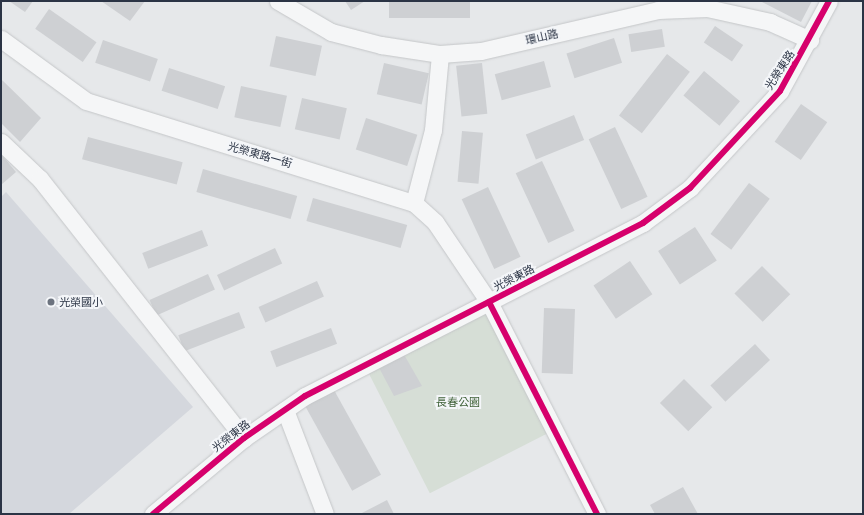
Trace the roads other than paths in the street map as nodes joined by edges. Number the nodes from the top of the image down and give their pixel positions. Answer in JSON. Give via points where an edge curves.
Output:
{"nodes":[{"id":1,"x":278,"y":1,"type":"edge"},
{"id":2,"x":828,"y":1,"type":"edge"},
{"id":3,"x":1,"y":39,"type":"edge"},
{"id":4,"x":810,"y":40,"type":"junction"},
{"id":5,"x":440,"y":54,"type":"junction"},
{"id":6,"x":1,"y":142,"type":"edge"},
{"id":7,"x":414,"y":203,"type":"junction"},
{"id":8,"x":489,"y":302,"type":"junction"},
{"id":9,"x":286,"y":410,"type":"junction"},
{"id":10,"x":244,"y":438,"type":"junction"},
{"id":11,"x":153,"y":514,"type":"edge"},
{"id":12,"x":325,"y":514,"type":"edge"},
{"id":13,"x":597,"y":514,"type":"edge"}],
"edges":[{"from":1,"to":5,"type":"street","name":"環山路","via":[[332,32],[381,45]]},
{"from":2,"to":4,"type":"street","name":"光榮東路"},
{"from":3,"to":7,"type":"street","name":"光榮東路一街","via":[[86,101],[402,196]]},
{"from":4,"to":5,"type":"street","name":"環山路","via":[[770,22],[708,8],[658,10],[481,51]]},
{"from":4,"to":8,"type":"street","name":"光榮東路","via":[[780,91],[690,188],[643,223]]},
{"from":5,"to":7,"type":"street","via":[[433,130]]},
{"from":6,"to":10,"type":"street","via":[[40,179]]},
{"from":7,"to":8,"type":"street","name":"光榮東路一街","via":[[435,222]]},
{"from":8,"to":9,"type":"street","name":"光榮東路","via":[[306,396]]},
{"from":8,"to":13,"type":"street","name":"光榮東路一街"},
{"from":9,"to":10,"type":"street","name":"光榮東路"},
{"from":9,"to":12,"type":"street"},
{"from":10,"to":11,"type":"street","name":"光榮東路"}]}
